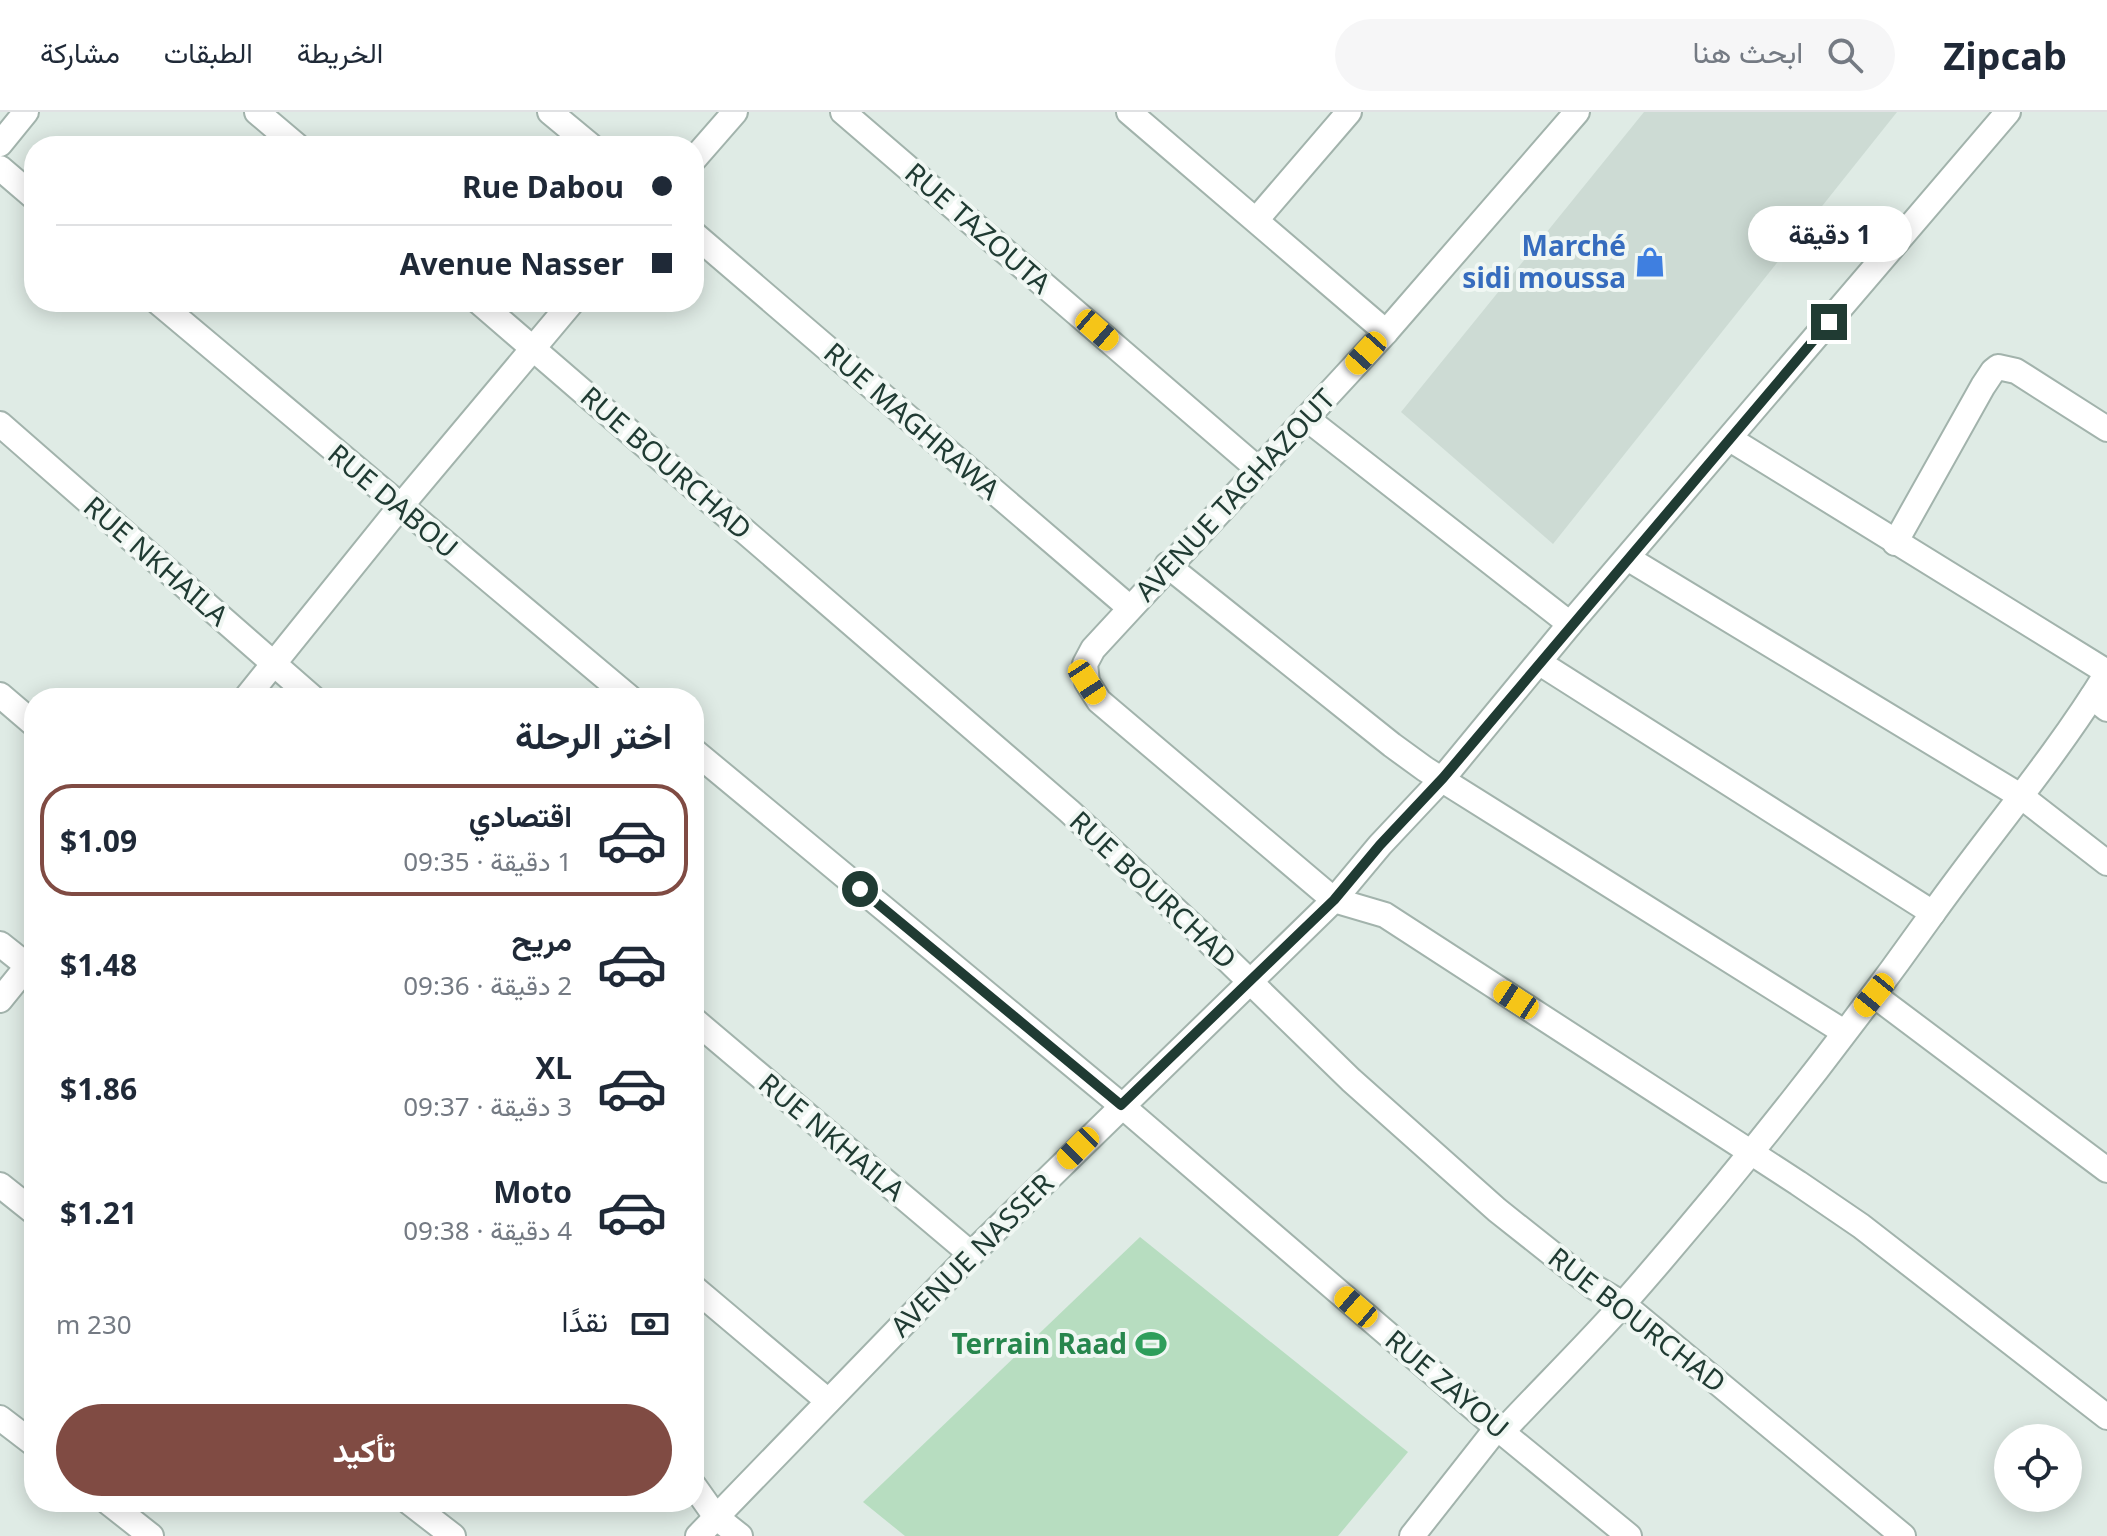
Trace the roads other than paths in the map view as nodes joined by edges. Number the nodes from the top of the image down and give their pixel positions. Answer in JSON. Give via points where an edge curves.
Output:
{"nodes":[{"id":1,"x":26,"y":112,"type":"edge"},
{"id":2,"x":257,"y":112,"type":"edge"},
{"id":3,"x":550,"y":112,"type":"edge"},
{"id":4,"x":735,"y":112,"type":"edge"},
{"id":5,"x":843,"y":112,"type":"edge"},
{"id":6,"x":1129,"y":112,"type":"edge"},
{"id":7,"x":1349,"y":112,"type":"edge"},
{"id":8,"x":1577,"y":112,"type":"edge"},
{"id":9,"x":2008,"y":112,"type":"edge"},
{"id":10,"x":285,"y":136,"type":"edge"},
{"id":11,"x":579,"y":136,"type":"edge"},
{"id":12,"x":0,"y":144,"type":"edge"},
{"id":13,"x":704,"y":148,"type":"edge"},
{"id":14,"x":0,"y":168,"type":"edge"},
{"id":15,"x":24,"y":188,"type":"edge"},
{"id":16,"x":1257,"y":219,"type":"junction"},
{"id":17,"x":704,"y":243,"type":"edge"},
{"id":18,"x":170,"y":312,"type":"edge"},
{"id":19,"x":491,"y":312,"type":"edge"},
{"id":20,"x":564,"y":312,"type":"edge"},
{"id":21,"x":1386,"y":332,"type":"junction"},
{"id":22,"x":533,"y":348,"type":"junction"},
{"id":23,"x":1306,"y":418,"type":"junction"},
{"id":24,"x":0,"y":424,"type":"edge"},
{"id":25,"x":2107,"y":429,"type":"edge"},
{"id":26,"x":1730,"y":439,"type":"junction"},
{"id":27,"x":1258,"y":469,"type":"junction"},
{"id":28,"x":400,"y":507,"type":"junction"},
{"id":29,"x":1895,"y":543,"type":"junction"},
{"id":30,"x":1629,"y":559,"type":"junction"},
{"id":31,"x":1167,"y":565,"type":"junction"},
{"id":32,"x":1130,"y":608,"type":"junction"},
{"id":33,"x":1570,"y":624,"type":"junction"},
{"id":34,"x":1540,"y":663,"type":"junction"},
{"id":35,"x":272,"y":664,"type":"junction"},
{"id":36,"x":2107,"y":672,"type":"edge"},
{"id":37,"x":254,"y":688,"type":"edge"},
{"id":38,"x":301,"y":688,"type":"edge"},
{"id":39,"x":618,"y":688,"type":"edge"},
{"id":40,"x":0,"y":695,"type":"edge"},
{"id":41,"x":2100,"y":703,"type":"edge"},
{"id":42,"x":24,"y":715,"type":"edge"},
{"id":43,"x":704,"y":759,"type":"edge"},
{"id":44,"x":1443,"y":778,"type":"junction"},
{"id":45,"x":2022,"y":797,"type":"junction"},
{"id":46,"x":2107,"y":863,"type":"edge"},
{"id":47,"x":1334,"y":900,"type":"junction"},
{"id":48,"x":1933,"y":913,"type":"junction"},
{"id":49,"x":0,"y":944,"type":"edge"},
{"id":50,"x":24,"y":960,"type":"edge"},
{"id":51,"x":24,"y":974,"type":"edge"},
{"id":52,"x":1249,"y":981,"type":"junction"},
{"id":53,"x":1874,"y":995,"type":"junction"},
{"id":54,"x":0,"y":1000,"type":"edge"},
{"id":55,"x":704,"y":1028,"type":"edge"},
{"id":56,"x":1844,"y":1032,"type":"junction"},
{"id":57,"x":1121,"y":1105,"type":"junction"},
{"id":58,"x":1751,"y":1152,"type":"junction"},
{"id":59,"x":2107,"y":1170,"type":"edge"},
{"id":60,"x":0,"y":1185,"type":"edge"},
{"id":61,"x":24,"y":1204,"type":"edge"},
{"id":62,"x":971,"y":1254,"type":"junction"},
{"id":63,"x":704,"y":1296,"type":"edge"},
{"id":64,"x":1623,"y":1304,"type":"junction"},
{"id":65,"x":828,"y":1401,"type":"junction"},
{"id":66,"x":2107,"y":1417,"type":"edge"},
{"id":67,"x":0,"y":1418,"type":"edge"},
{"id":68,"x":1500,"y":1429,"type":"junction"},
{"id":69,"x":24,"y":1436,"type":"edge"},
{"id":70,"x":704,"y":1500,"type":"edge"},
{"id":71,"x":121,"y":1512,"type":"edge"},
{"id":72,"x":422,"y":1512,"type":"edge"},
{"id":73,"x":716,"y":1517,"type":"junction"},
{"id":74,"x":151,"y":1536,"type":"edge"},
{"id":75,"x":453,"y":1536,"type":"edge"},
{"id":76,"x":698,"y":1536,"type":"edge"},
{"id":77,"x":740,"y":1536,"type":"edge"},
{"id":78,"x":1412,"y":1536,"type":"edge"},
{"id":79,"x":1629,"y":1536,"type":"edge"},
{"id":80,"x":1903,"y":1536,"type":"edge"}],
"edges":[{"from":1,"to":12,"type":"street"},
{"from":2,"to":10,"type":"street"},
{"from":3,"to":11,"type":"street"},
{"from":4,"to":13,"type":"street"},
{"from":5,"to":27,"type":"street","name":"RUE TAZOUTA"},
{"from":6,"to":16,"type":"street"},
{"from":7,"to":16,"type":"street"},
{"from":8,"to":21,"type":"street","name":"AVENUE TAGHAZOUT"},
{"from":9,"to":26,"type":"street","name":"AVENUE NASSER"},
{"from":14,"to":15,"type":"street"},
{"from":16,"to":21,"type":"street"},
{"from":17,"to":32,"type":"street","name":"RUE MAGHRAWA"},
{"from":18,"to":28,"type":"street","name":"RUE DABOU"},
{"from":19,"to":22,"type":"street","name":"RUE BOURCHAD"},
{"from":20,"to":22,"type":"street"},
{"from":21,"to":23,"type":"street","name":"AVENUE TAGHAZOUT"},
{"from":22,"to":28,"type":"street"},
{"from":22,"to":52,"type":"street","name":"RUE BOURCHAD","via":[[1069,811]]},
{"from":23,"to":27,"type":"street","name":"AVENUE TAGHAZOUT"},
{"from":23,"to":33,"type":"street"},
{"from":24,"to":35,"type":"street","name":"RUE NKHAILA"},
{"from":25,"to":29,"type":"street","via":[[2016,371],[1998,367]]},
{"from":26,"to":29,"type":"street"},
{"from":26,"to":30,"type":"street","name":"AVENUE NASSER"},
{"from":27,"to":31,"type":"street","name":"AVENUE TAGHAZOUT"},
{"from":28,"to":35,"type":"street"},
{"from":28,"to":39,"type":"street","name":"RUE DABOU"},
{"from":29,"to":36,"type":"street"},
{"from":30,"to":33,"type":"street","name":"AVENUE NASSER"},
{"from":30,"to":45,"type":"street"},
{"from":31,"to":32,"type":"street","name":"AVENUE TAGHAZOUT"},
{"from":31,"to":44,"type":"street","via":[[1392,745]]},
{"from":32,"to":47,"type":"street","name":"AVENUE TAGHAZOUT","via":[[1085,664],[1087,682],[1099,701]]},
{"from":33,"to":34,"type":"street","name":"AVENUE NASSER"},
{"from":34,"to":44,"type":"street","name":"AVENUE NASSER"},
{"from":34,"to":48,"type":"street"},
{"from":35,"to":37,"type":"street"},
{"from":35,"to":38,"type":"street","name":"RUE NKHAILA"},
{"from":36,"to":41,"type":"street"},
{"from":40,"to":42,"type":"street"},
{"from":41,"to":45,"type":"street"},
{"from":43,"to":57,"type":"street"},
{"from":44,"to":47,"type":"street","name":"AVENUE NASSER"},
{"from":44,"to":56,"type":"street"},
{"from":45,"to":46,"type":"street"},
{"from":45,"to":48,"type":"street"},
{"from":47,"to":52,"type":"street","name":"AVENUE NASSER"},
{"from":47,"to":58,"type":"street","via":[[1385,915]]},
{"from":48,"to":53,"type":"street"},
{"from":49,"to":50,"type":"street"},
{"from":51,"to":54,"type":"street"},
{"from":52,"to":57,"type":"street","name":"AVENUE NASSER"},
{"from":52,"to":64,"type":"street","name":"RUE BOURCHAD","via":[[1497,1210]]},
{"from":53,"to":56,"type":"street"},
{"from":53,"to":59,"type":"street"},
{"from":55,"to":62,"type":"street","name":"RUE NKHAILA"},
{"from":56,"to":58,"type":"street"},
{"from":57,"to":62,"type":"street","name":"AVENUE NASSER"},
{"from":57,"to":68,"type":"street","name":"RUE ZAYOU"},
{"from":58,"to":64,"type":"street"},
{"from":58,"to":66,"type":"street","via":[[1861,1226]]},
{"from":60,"to":61,"type":"street"},
{"from":62,"to":65,"type":"street","name":"AVENUE NASSER"},
{"from":63,"to":65,"type":"street"},
{"from":64,"to":68,"type":"street"},
{"from":64,"to":80,"type":"street","name":"RUE BOURCHAD"},
{"from":65,"to":73,"type":"street","name":"AVENUE NASSER"},
{"from":67,"to":69,"type":"street"},
{"from":68,"to":78,"type":"street"},
{"from":68,"to":79,"type":"street","name":"RUE ZAYOU"},
{"from":70,"to":73,"type":"street"},
{"from":71,"to":74,"type":"street"},
{"from":72,"to":75,"type":"street"},
{"from":73,"to":76,"type":"street","name":"AVENUE NASSER"},
{"from":73,"to":77,"type":"street"}]}
